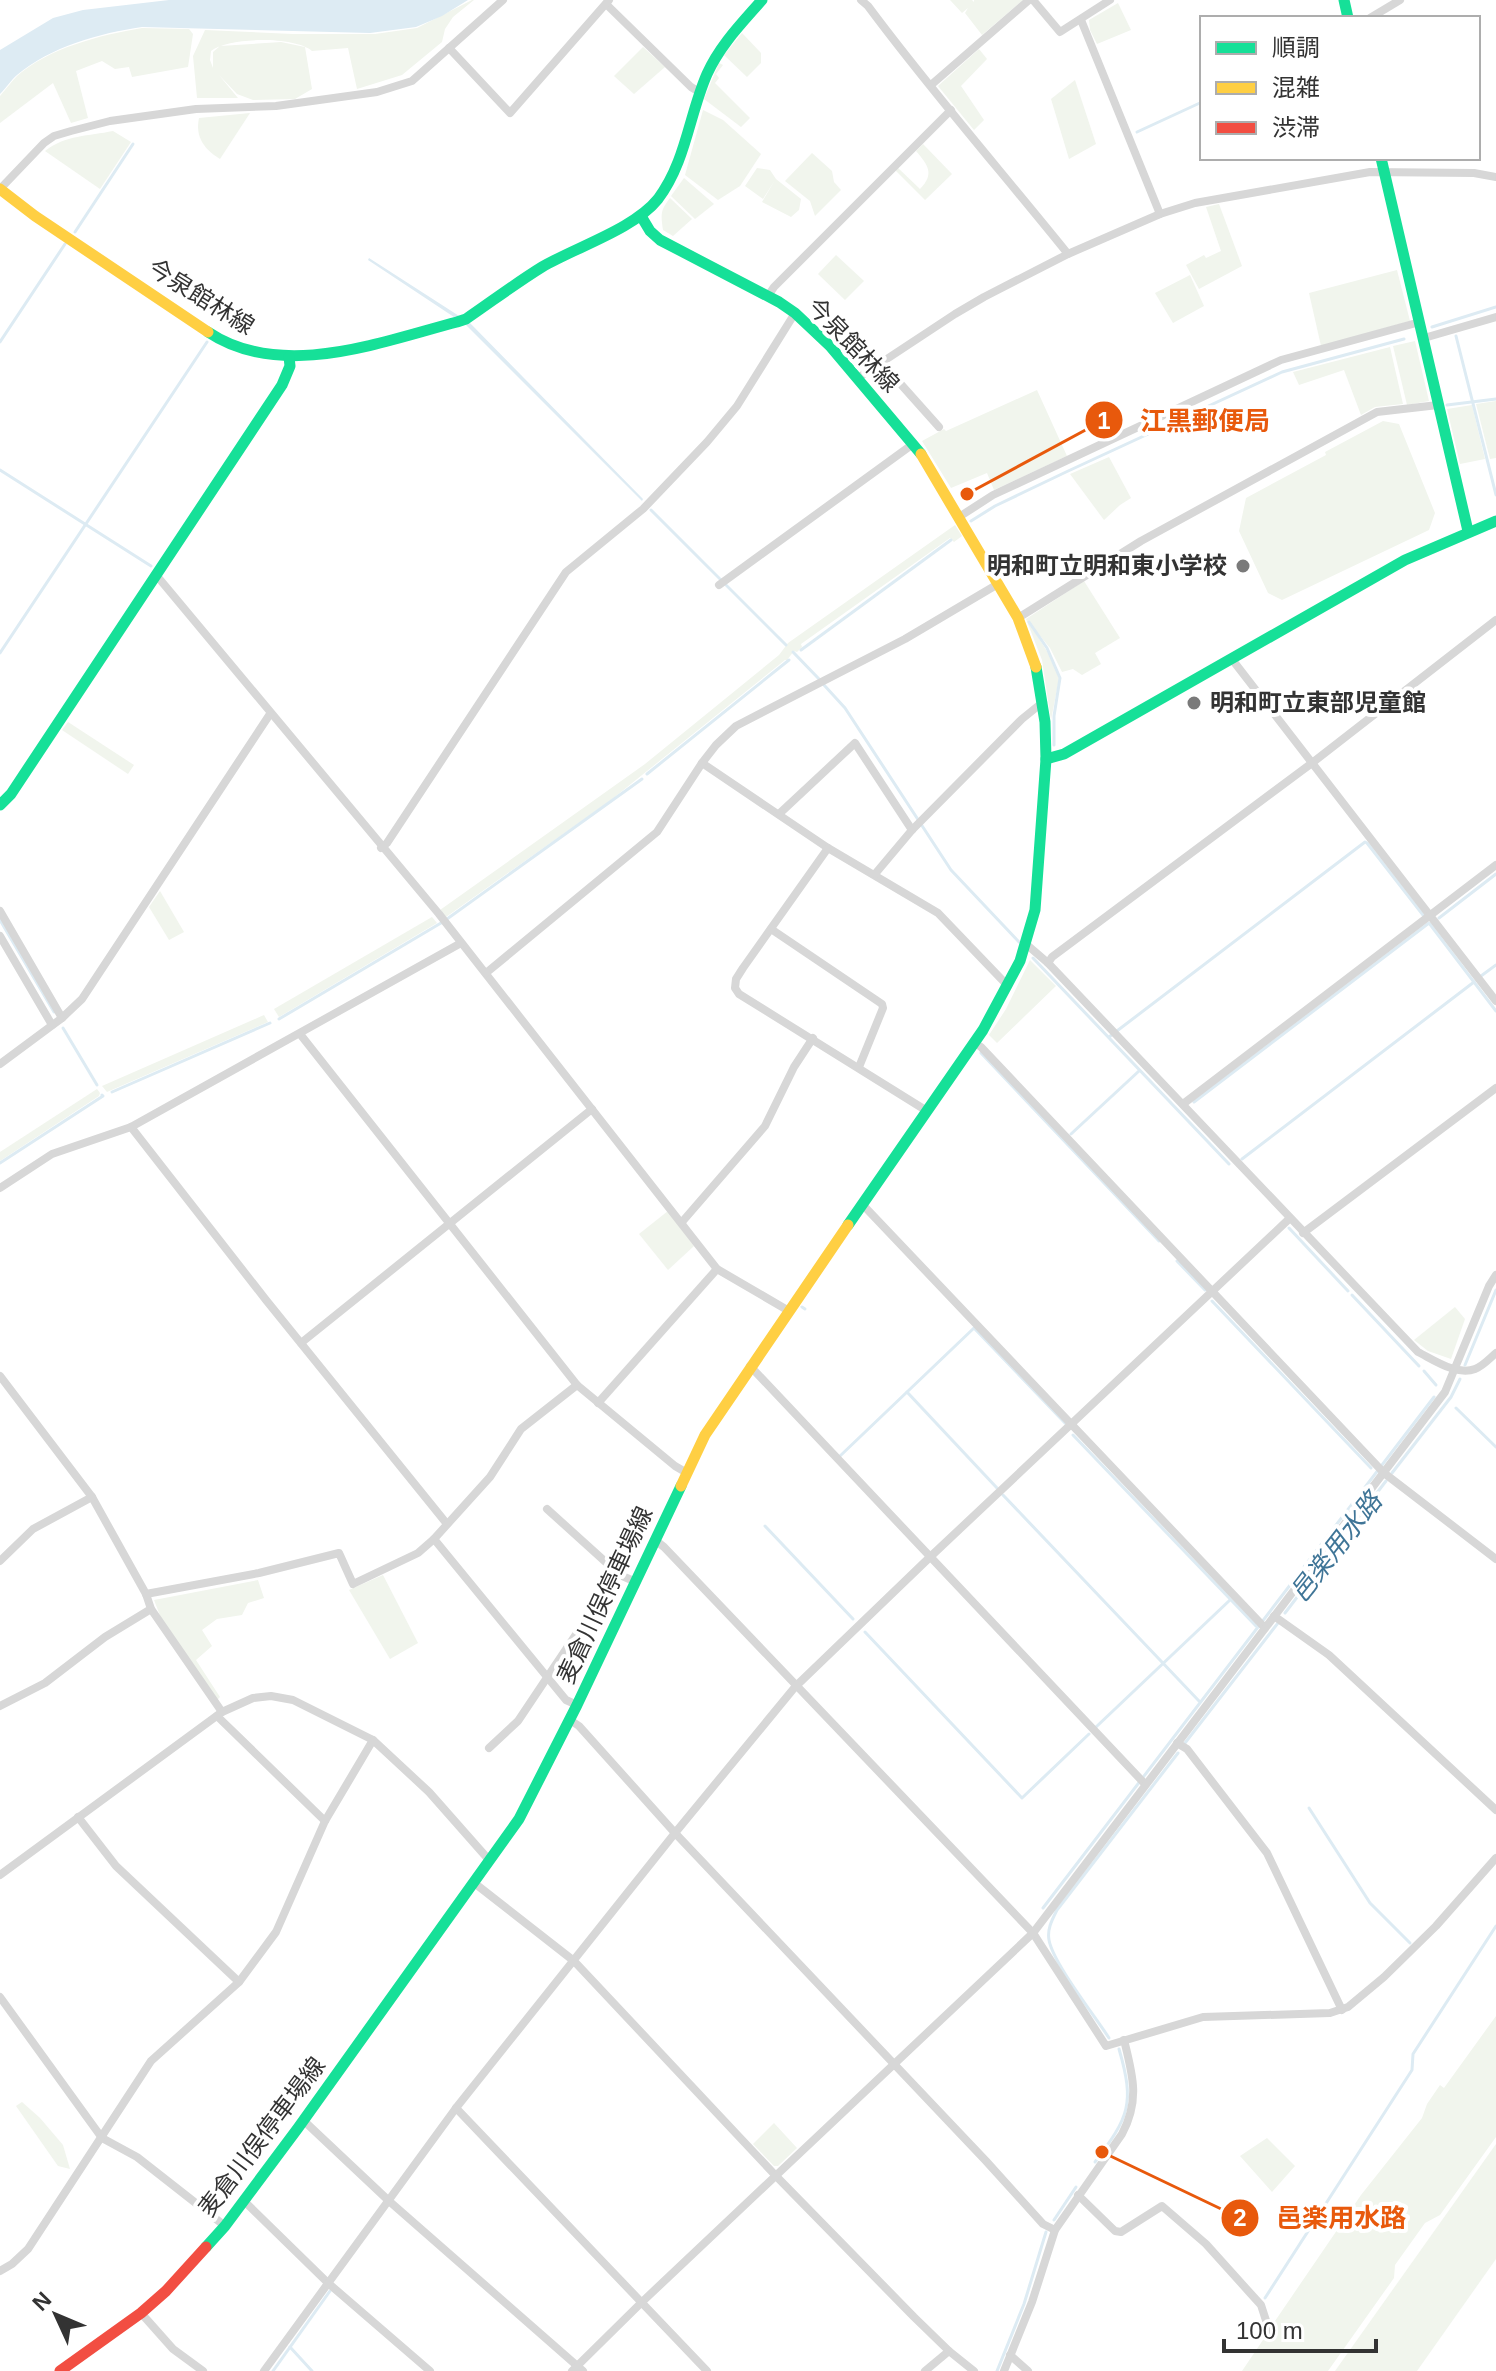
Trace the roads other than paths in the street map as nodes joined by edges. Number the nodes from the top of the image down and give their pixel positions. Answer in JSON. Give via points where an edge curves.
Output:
{"nodes":[{"id":1,"x":503,"y":0,"type":"edge"},
{"id":2,"x":861,"y":0,"type":"edge"},
{"id":3,"x":1031,"y":0,"type":"edge"},
{"id":4,"x":1110,"y":0,"type":"edge"},
{"id":5,"x":1400,"y":0,"type":"edge"},
{"id":6,"x":607,"y":2,"type":"edge"},
{"id":7,"x":755,"y":3,"type":"edge"},
{"id":8,"x":1373,"y":16,"type":"edge"},
{"id":9,"x":1081,"y":20,"type":"junction"},
{"id":10,"x":449,"y":48,"type":"junction"},
{"id":11,"x":931,"y":85,"type":"junction"},
{"id":12,"x":701,"y":93,"type":"junction"},
{"id":13,"x":951,"y":110,"type":"junction"},
{"id":14,"x":1381,"y":160,"type":"edge"},
{"id":15,"x":1384,"y":171,"type":"junction"},
{"id":16,"x":1496,"y":177,"type":"edge"},
{"id":17,"x":0,"y":189,"type":"edge"},
{"id":18,"x":1160,"y":214,"type":"junction"},
{"id":19,"x":641,"y":216,"type":"junction"},
{"id":20,"x":1068,"y":254,"type":"junction"},
{"id":21,"x":768,"y":296,"type":"junction"},
{"id":22,"x":795,"y":313,"type":"junction"},
{"id":23,"x":1496,"y":317,"type":"edge"},
{"id":24,"x":1420,"y":322,"type":"junction"},
{"id":25,"x":1424,"y":338,"type":"junction"},
{"id":26,"x":289,"y":357,"type":"junction"},
{"id":27,"x":881,"y":362,"type":"junction"},
{"id":28,"x":858,"y":378,"type":"junction"},
{"id":29,"x":1438,"y":405,"type":"junction"},
{"id":30,"x":939,"y":427,"type":"dead end"},
{"id":31,"x":913,"y":444,"type":"junction"},
{"id":32,"x":959,"y":517,"type":"junction"},
{"id":33,"x":1496,"y":521,"type":"edge"},
{"id":34,"x":1468,"y":531,"type":"junction"},
{"id":35,"x":157,"y":576,"type":"junction"},
{"id":36,"x":998,"y":584,"type":"junction"},
{"id":37,"x":719,"y":585,"type":"dead end"},
{"id":38,"x":1018,"y":618,"type":"junction"},
{"id":39,"x":1496,"y":620,"type":"edge"},
{"id":40,"x":1231,"y":658,"type":"junction"},
{"id":41,"x":1043,"y":702,"type":"junction"},
{"id":42,"x":270,"y":714,"type":"junction"},
{"id":43,"x":1046,"y":759,"type":"junction"},
{"id":44,"x":702,"y":763,"type":"junction"},
{"id":45,"x":1312,"y":763,"type":"junction"},
{"id":46,"x":0,"y":805,"type":"edge"},
{"id":47,"x":779,"y":814,"type":"junction"},
{"id":48,"x":912,"y":830,"type":"junction"},
{"id":49,"x":381,"y":848,"type":"junction"},
{"id":50,"x":828,"y":848,"type":"junction"},
{"id":51,"x":1496,"y":865,"type":"edge"},
{"id":52,"x":875,"y":874,"type":"junction"},
{"id":53,"x":0,"y":911,"type":"edge"},
{"id":54,"x":1430,"y":916,"type":"junction"},
{"id":55,"x":771,"y":929,"type":"junction"},
{"id":56,"x":0,"y":936,"type":"edge"},
{"id":57,"x":461,"y":943,"type":"junction"},
{"id":58,"x":1026,"y":944,"type":"junction"},
{"id":59,"x":1048,"y":963,"type":"junction"},
{"id":60,"x":486,"y":973,"type":"junction"},
{"id":61,"x":1008,"y":986,"type":"junction"},
{"id":62,"x":1496,"y":1001,"type":"edge"},
{"id":63,"x":62,"y":1018,"type":"junction"},
{"id":64,"x":52,"y":1025,"type":"junction"},
{"id":65,"x":300,"y":1034,"type":"junction"},
{"id":66,"x":813,"y":1038,"type":"junction"},
{"id":67,"x":975,"y":1043,"type":"junction"},
{"id":68,"x":0,"y":1064,"type":"edge"},
{"id":69,"x":859,"y":1067,"type":"junction"},
{"id":70,"x":1496,"y":1088,"type":"edge"},
{"id":71,"x":1183,"y":1104,"type":"junction"},
{"id":72,"x":592,"y":1109,"type":"junction"},
{"id":73,"x":927,"y":1111,"type":"junction"},
{"id":74,"x":131,"y":1127,"type":"junction"},
{"id":75,"x":0,"y":1188,"type":"edge"},
{"id":76,"x":863,"y":1205,"type":"junction"},
{"id":77,"x":1289,"y":1219,"type":"junction"},
{"id":78,"x":682,"y":1222,"type":"junction"},
{"id":79,"x":449,"y":1223,"type":"junction"},
{"id":80,"x":1303,"y":1233,"type":"junction"},
{"id":81,"x":717,"y":1269,"type":"junction"},
{"id":82,"x":1496,"y":1275,"type":"edge"},
{"id":83,"x":1213,"y":1293,"type":"junction"},
{"id":84,"x":789,"y":1311,"type":"junction"},
{"id":85,"x":301,"y":1343,"type":"junction"},
{"id":86,"x":1496,"y":1353,"type":"edge"},
{"id":87,"x":750,"y":1366,"type":"junction"},
{"id":88,"x":1456,"y":1369,"type":"junction"},
{"id":89,"x":0,"y":1376,"type":"edge"},
{"id":90,"x":577,"y":1385,"type":"junction"},
{"id":91,"x":598,"y":1403,"type":"junction"},
{"id":92,"x":1072,"y":1424,"type":"junction"},
{"id":93,"x":687,"y":1473,"type":"junction"},
{"id":94,"x":1384,"y":1473,"type":"junction"},
{"id":95,"x":92,"y":1497,"type":"junction"},
{"id":96,"x":547,"y":1509,"type":"dead end"},
{"id":97,"x":447,"y":1524,"type":"junction"},
{"id":98,"x":434,"y":1539,"type":"junction"},
{"id":99,"x":655,"y":1540,"type":"junction"},
{"id":100,"x":929,"y":1558,"type":"junction"},
{"id":101,"x":1496,"y":1559,"type":"edge"},
{"id":102,"x":0,"y":1561,"type":"edge"},
{"id":103,"x":620,"y":1575,"type":"junction"},
{"id":104,"x":636,"y":1582,"type":"junction"},
{"id":105,"x":146,"y":1594,"type":"junction"},
{"id":106,"x":151,"y":1609,"type":"junction"},
{"id":107,"x":1274,"y":1616,"type":"junction"},
{"id":108,"x":1265,"y":1628,"type":"junction"},
{"id":109,"x":548,"y":1677,"type":"junction"},
{"id":110,"x":795,"y":1687,"type":"junction"},
{"id":111,"x":577,"y":1705,"type":"junction"},
{"id":112,"x":0,"y":1706,"type":"edge"},
{"id":113,"x":219,"y":1714,"type":"junction"},
{"id":114,"x":570,"y":1720,"type":"junction"},
{"id":115,"x":373,"y":1740,"type":"junction"},
{"id":116,"x":1177,"y":1743,"type":"junction"},
{"id":117,"x":489,"y":1748,"type":"dead end"},
{"id":118,"x":1145,"y":1784,"type":"junction"},
{"id":119,"x":1496,"y":1810,"type":"edge"},
{"id":120,"x":78,"y":1817,"type":"junction"},
{"id":121,"x":325,"y":1821,"type":"junction"},
{"id":122,"x":675,"y":1833,"type":"junction"},
{"id":123,"x":1496,"y":1858,"type":"edge"},
{"id":124,"x":489,"y":1860,"type":"junction"},
{"id":125,"x":2,"y":1869,"type":"edge"},
{"id":126,"x":473,"y":1882,"type":"junction"},
{"id":127,"x":1033,"y":1933,"type":"junction"},
{"id":128,"x":574,"y":1961,"type":"junction"},
{"id":129,"x":239,"y":1982,"type":"junction"},
{"id":130,"x":0,"y":1997,"type":"edge"},
{"id":131,"x":1342,"y":2010,"type":"junction"},
{"id":132,"x":1124,"y":2040,"type":"junction"},
{"id":133,"x":894,"y":2065,"type":"junction"},
{"id":134,"x":456,"y":2108,"type":"junction"},
{"id":135,"x":303,"y":2120,"type":"junction"},
{"id":136,"x":102,"y":2138,"type":"junction"},
{"id":137,"x":776,"y":2176,"type":"junction"},
{"id":138,"x":1078,"y":2195,"type":"junction"},
{"id":139,"x":244,"y":2201,"type":"junction"},
{"id":140,"x":389,"y":2201,"type":"junction"},
{"id":141,"x":225,"y":2226,"type":"junction"},
{"id":142,"x":1055,"y":2230,"type":"junction"},
{"id":143,"x":0,"y":2271,"type":"edge"},
{"id":144,"x":328,"y":2283,"type":"junction"},
{"id":145,"x":642,"y":2302,"type":"junction"},
{"id":146,"x":141,"y":2313,"type":"junction"},
{"id":147,"x":1271,"y":2336,"type":"dead end"},
{"id":148,"x":949,"y":2351,"type":"junction"},
{"id":149,"x":1010,"y":2355,"type":"junction"},
{"id":150,"x":577,"y":2369,"type":"edge"},
{"id":151,"x":60,"y":2371,"type":"edge"},
{"id":152,"x":203,"y":2371,"type":"edge"},
{"id":153,"x":264,"y":2371,"type":"edge"},
{"id":154,"x":430,"y":2371,"type":"edge"},
{"id":155,"x":707,"y":2371,"type":"edge"},
{"id":156,"x":925,"y":2371,"type":"edge"},
{"id":157,"x":974,"y":2371,"type":"edge"},
{"id":158,"x":1004,"y":2371,"type":"edge"},
{"id":159,"x":1028,"y":2371,"type":"edge"}],
"edges":[{"from":1,"to":10,"type":"street"},
{"from":2,"to":11,"type":"street"},
{"from":3,"to":9,"type":"street","via":[[1060,32]]},
{"from":3,"to":11,"type":"street"},
{"from":4,"to":9,"type":"street"},
{"from":5,"to":8,"type":"street"},
{"from":6,"to":10,"type":"street","via":[[510,113]]},
{"from":6,"to":12,"type":"street"},
{"from":7,"to":12,"type":"main road","via":[[713,60]]},
{"from":9,"to":18,"type":"street"},
{"from":10,"to":17,"type":"street","via":[[412,81],[377,92],[276,106],[196,109],[110,121],[54,136]]},
{"from":11,"to":13,"type":"street"},
{"from":12,"to":19,"type":"main road","via":[[673,179]]},
{"from":13,"to":20,"type":"street"},
{"from":13,"to":21,"type":"street"},
{"from":14,"to":15,"type":"main road"},
{"from":15,"to":16,"type":"street"},
{"from":15,"to":18,"type":"street","via":[[1195,203]]},
{"from":15,"to":24,"type":"main road"},
{"from":17,"to":26,"type":"main road","name":"今泉館林線","via":[[233,348]]},
{"from":18,"to":20,"type":"street"},
{"from":19,"to":21,"type":"main road","name":"今泉館林線","via":[[660,240]]},
{"from":19,"to":26,"type":"main road","name":"今泉館林線","via":[[543,267],[466,319]]},
{"from":20,"to":27,"type":"street","via":[[984,297]]},
{"from":21,"to":22,"type":"main road","name":"今泉館林線"},
{"from":22,"to":28,"type":"main road","name":"今泉館林線"},
{"from":22,"to":49,"type":"street","via":[[737,406],[707,442],[643,509],[566,572]]},
{"from":23,"to":25,"type":"street"},
{"from":24,"to":25,"type":"main road"},
{"from":24,"to":32,"type":"street","via":[[1281,360],[982,500]]},
{"from":25,"to":29,"type":"main road"},
{"from":26,"to":35,"type":"main road","via":[[282,385]]},
{"from":27,"to":28,"type":"street"},
{"from":27,"to":30,"type":"street"},
{"from":28,"to":31,"type":"main road","name":"今泉館林線"},
{"from":29,"to":34,"type":"main road"},
{"from":29,"to":38,"type":"street","via":[[1377,412],[1141,541]]},
{"from":31,"to":32,"type":"main road","name":"今泉館林線"},
{"from":31,"to":37,"type":"street"},
{"from":32,"to":36,"type":"main road","name":"今泉館林線"},
{"from":33,"to":34,"type":"main road"},
{"from":34,"to":40,"type":"main road","via":[[1405,560]]},
{"from":35,"to":42,"type":"street"},
{"from":35,"to":46,"type":"main road"},
{"from":36,"to":38,"type":"main road","name":"今泉館林線"},
{"from":36,"to":44,"type":"street","via":[[905,639],[747,719]]},
{"from":38,"to":41,"type":"main road","name":"今泉館林線","via":[[1035,659]]},
{"from":39,"to":45,"type":"street"},
{"from":40,"to":43,"type":"main road","via":[[1064,754]]},
{"from":40,"to":45,"type":"street"},
{"from":41,"to":43,"type":"main road","name":"今泉館林線"},
{"from":41,"to":48,"type":"street"},
{"from":42,"to":49,"type":"street"},
{"from":42,"to":63,"type":"street","via":[[82,999]]},
{"from":43,"to":58,"type":"main road","name":"麦倉川俣停車場線","via":[[1038,889]]},
{"from":44,"to":47,"type":"street"},
{"from":44,"to":60,"type":"street","via":[[657,832]]},
{"from":45,"to":54,"type":"street"},
{"from":45,"to":59,"type":"street"},
{"from":47,"to":48,"type":"street","via":[[855,743]]},
{"from":47,"to":50,"type":"street"},
{"from":48,"to":52,"type":"street"},
{"from":49,"to":57,"type":"street"},
{"from":50,"to":52,"type":"street"},
{"from":50,"to":55,"type":"street"},
{"from":51,"to":54,"type":"street"},
{"from":52,"to":61,"type":"street","via":[[938,913]]},
{"from":53,"to":63,"type":"street"},
{"from":54,"to":62,"type":"street"},
{"from":54,"to":71,"type":"street"},
{"from":55,"to":66,"type":"street","via":[[735,988]]},
{"from":55,"to":69,"type":"street","via":[[882,1004]]},
{"from":56,"to":64,"type":"street"},
{"from":57,"to":60,"type":"street"},
{"from":57,"to":65,"type":"street"},
{"from":58,"to":59,"type":"street"},
{"from":58,"to":61,"type":"main road","name":"麦倉川俣停車場線"},
{"from":59,"to":71,"type":"street"},
{"from":60,"to":72,"type":"street"},
{"from":61,"to":67,"type":"main road","name":"麦倉川俣停車場線"},
{"from":63,"to":64,"type":"street"},
{"from":64,"to":68,"type":"street"},
{"from":65,"to":74,"type":"street"},
{"from":65,"to":79,"type":"street"},
{"from":66,"to":69,"type":"street"},
{"from":66,"to":78,"type":"street","via":[[765,1126]]},
{"from":67,"to":73,"type":"main road","name":"麦倉川俣停車場線"},
{"from":67,"to":83,"type":"street"},
{"from":69,"to":73,"type":"street"},
{"from":70,"to":80,"type":"street"},
{"from":71,"to":77,"type":"street"},
{"from":72,"to":78,"type":"street"},
{"from":72,"to":79,"type":"street"},
{"from":73,"to":76,"type":"main road","name":"麦倉川俣停車場線"},
{"from":74,"to":75,"type":"street","via":[[52,1154]]},
{"from":74,"to":85,"type":"street"},
{"from":76,"to":84,"type":"main road","name":"麦倉川俣停車場線"},
{"from":76,"to":92,"type":"street"},
{"from":77,"to":80,"type":"street"},
{"from":77,"to":83,"type":"street"},
{"from":78,"to":81,"type":"street"},
{"from":79,"to":85,"type":"street"},
{"from":79,"to":90,"type":"street"},
{"from":80,"to":88,"type":"street","via":[[1418,1352]]},
{"from":81,"to":84,"type":"street"},
{"from":81,"to":91,"type":"street"},
{"from":82,"to":88,"type":"street"},
{"from":83,"to":92,"type":"street"},
{"from":83,"to":94,"type":"street"},
{"from":84,"to":87,"type":"main road","name":"麦倉川俣停車場線"},
{"from":85,"to":97,"type":"street"},
{"from":86,"to":88,"type":"street","via":[[1479,1368]]},
{"from":87,"to":93,"type":"main road","name":"麦倉川俣停車場線","via":[[710,1426]]},
{"from":87,"to":100,"type":"street"},
{"from":88,"to":94,"type":"street","via":[[1445,1392]]},
{"from":89,"to":95,"type":"street"},
{"from":90,"to":91,"type":"street"},
{"from":90,"to":97,"type":"street","via":[[521,1429],[490,1477]]},
{"from":91,"to":93,"type":"street"},
{"from":92,"to":100,"type":"street"},
{"from":92,"to":108,"type":"street"},
{"from":93,"to":99,"type":"main road","name":"麦倉川俣停車場線"},
{"from":94,"to":101,"type":"street"},
{"from":94,"to":107,"type":"street"},
{"from":95,"to":102,"type":"street","via":[[33,1529]]},
{"from":95,"to":105,"type":"street"},
{"from":96,"to":103,"type":"street"},
{"from":97,"to":98,"type":"street"},
{"from":98,"to":105,"type":"street","via":[[418,1553],[353,1584],[339,1553]]},
{"from":98,"to":109,"type":"street"},
{"from":99,"to":104,"type":"main road","name":"麦倉川俣停車場線"},
{"from":99,"to":110,"type":"street"},
{"from":100,"to":110,"type":"street"},
{"from":100,"to":118,"type":"street"},
{"from":103,"to":104,"type":"street"},
{"from":103,"to":109,"type":"street"},
{"from":104,"to":111,"type":"main road","name":"麦倉川俣停車場線"},
{"from":105,"to":106,"type":"street"},
{"from":106,"to":112,"type":"street","via":[[45,1683]]},
{"from":106,"to":113,"type":"street"},
{"from":107,"to":108,"type":"street"},
{"from":107,"to":119,"type":"street","via":[[1324,1651]]},
{"from":108,"to":116,"type":"street"},
{"from":109,"to":111,"type":"street","via":[[566,1700]]},
{"from":109,"to":117,"type":"street","via":[[518,1721]]},
{"from":110,"to":122,"type":"street"},
{"from":110,"to":127,"type":"street"},
{"from":111,"to":114,"type":"main road","name":"麦倉川俣停車場線"},
{"from":113,"to":115,"type":"street","via":[[271,1696],[293,1700]]},
{"from":113,"to":120,"type":"street"},
{"from":113,"to":121,"type":"street"},
{"from":114,"to":122,"type":"street"},
{"from":114,"to":124,"type":"main road","name":"麦倉川俣停車場線","via":[[519,1819]]},
{"from":115,"to":121,"type":"street"},
{"from":115,"to":124,"type":"street","via":[[429,1792]]},
{"from":116,"to":118,"type":"street"},
{"from":116,"to":131,"type":"street","via":[[1267,1853]]},
{"from":118,"to":127,"type":"street"},
{"from":120,"to":125,"type":"street"},
{"from":120,"to":129,"type":"street","via":[[116,1866]]},
{"from":121,"to":129,"type":"street","via":[[276,1932]]},
{"from":122,"to":128,"type":"street"},
{"from":122,"to":133,"type":"street"},
{"from":123,"to":131,"type":"street","via":[[1436,1926]]},
{"from":124,"to":126,"type":"main road","name":"麦倉川俣停車場線"},
{"from":126,"to":128,"type":"street"},
{"from":126,"to":135,"type":"main road","name":"麦倉川俣停車場線"},
{"from":127,"to":132,"type":"street","via":[[1106,2046]]},
{"from":127,"to":133,"type":"street"},
{"from":128,"to":134,"type":"street"},
{"from":128,"to":137,"type":"street"},
{"from":129,"to":136,"type":"street","via":[[151,2061]]},
{"from":130,"to":136,"type":"street"},
{"from":131,"to":132,"type":"street","via":[[1203,2017]]},
{"from":132,"to":138,"type":"street","via":[[1134,2078],[1129,2121]]},
{"from":133,"to":137,"type":"street"},
{"from":133,"to":142,"type":"street","via":[[1043,2224]]},
{"from":134,"to":140,"type":"street"},
{"from":134,"to":145,"type":"street"},
{"from":135,"to":139,"type":"main road","name":"麦倉川俣停車場線"},
{"from":135,"to":140,"type":"street"},
{"from":136,"to":141,"type":"street","via":[[137,2157]]},
{"from":136,"to":143,"type":"street","via":[[28,2249]]},
{"from":137,"to":145,"type":"street"},
{"from":137,"to":148,"type":"street"},
{"from":138,"to":142,"type":"street"},
{"from":138,"to":147,"type":"street","via":[[1121,2232],[1162,2206],[1206,2244],[1261,2305]]},
{"from":139,"to":141,"type":"main road","name":"麦倉川俣停車場線"},
{"from":139,"to":144,"type":"street"},
{"from":140,"to":144,"type":"street"},
{"from":140,"to":150,"type":"street"},
{"from":141,"to":146,"type":"main road","name":"麦倉川俣停車場線"},
{"from":142,"to":149,"type":"street"},
{"from":144,"to":153,"type":"street"},
{"from":144,"to":154,"type":"street"},
{"from":145,"to":150,"type":"street"},
{"from":145,"to":155,"type":"street"},
{"from":146,"to":151,"type":"main road","name":"麦倉川俣停車場線"},
{"from":146,"to":152,"type":"street","via":[[173,2349]]},
{"from":148,"to":156,"type":"street"},
{"from":148,"to":157,"type":"street"},
{"from":149,"to":158,"type":"street"},
{"from":149,"to":159,"type":"street"}]}
